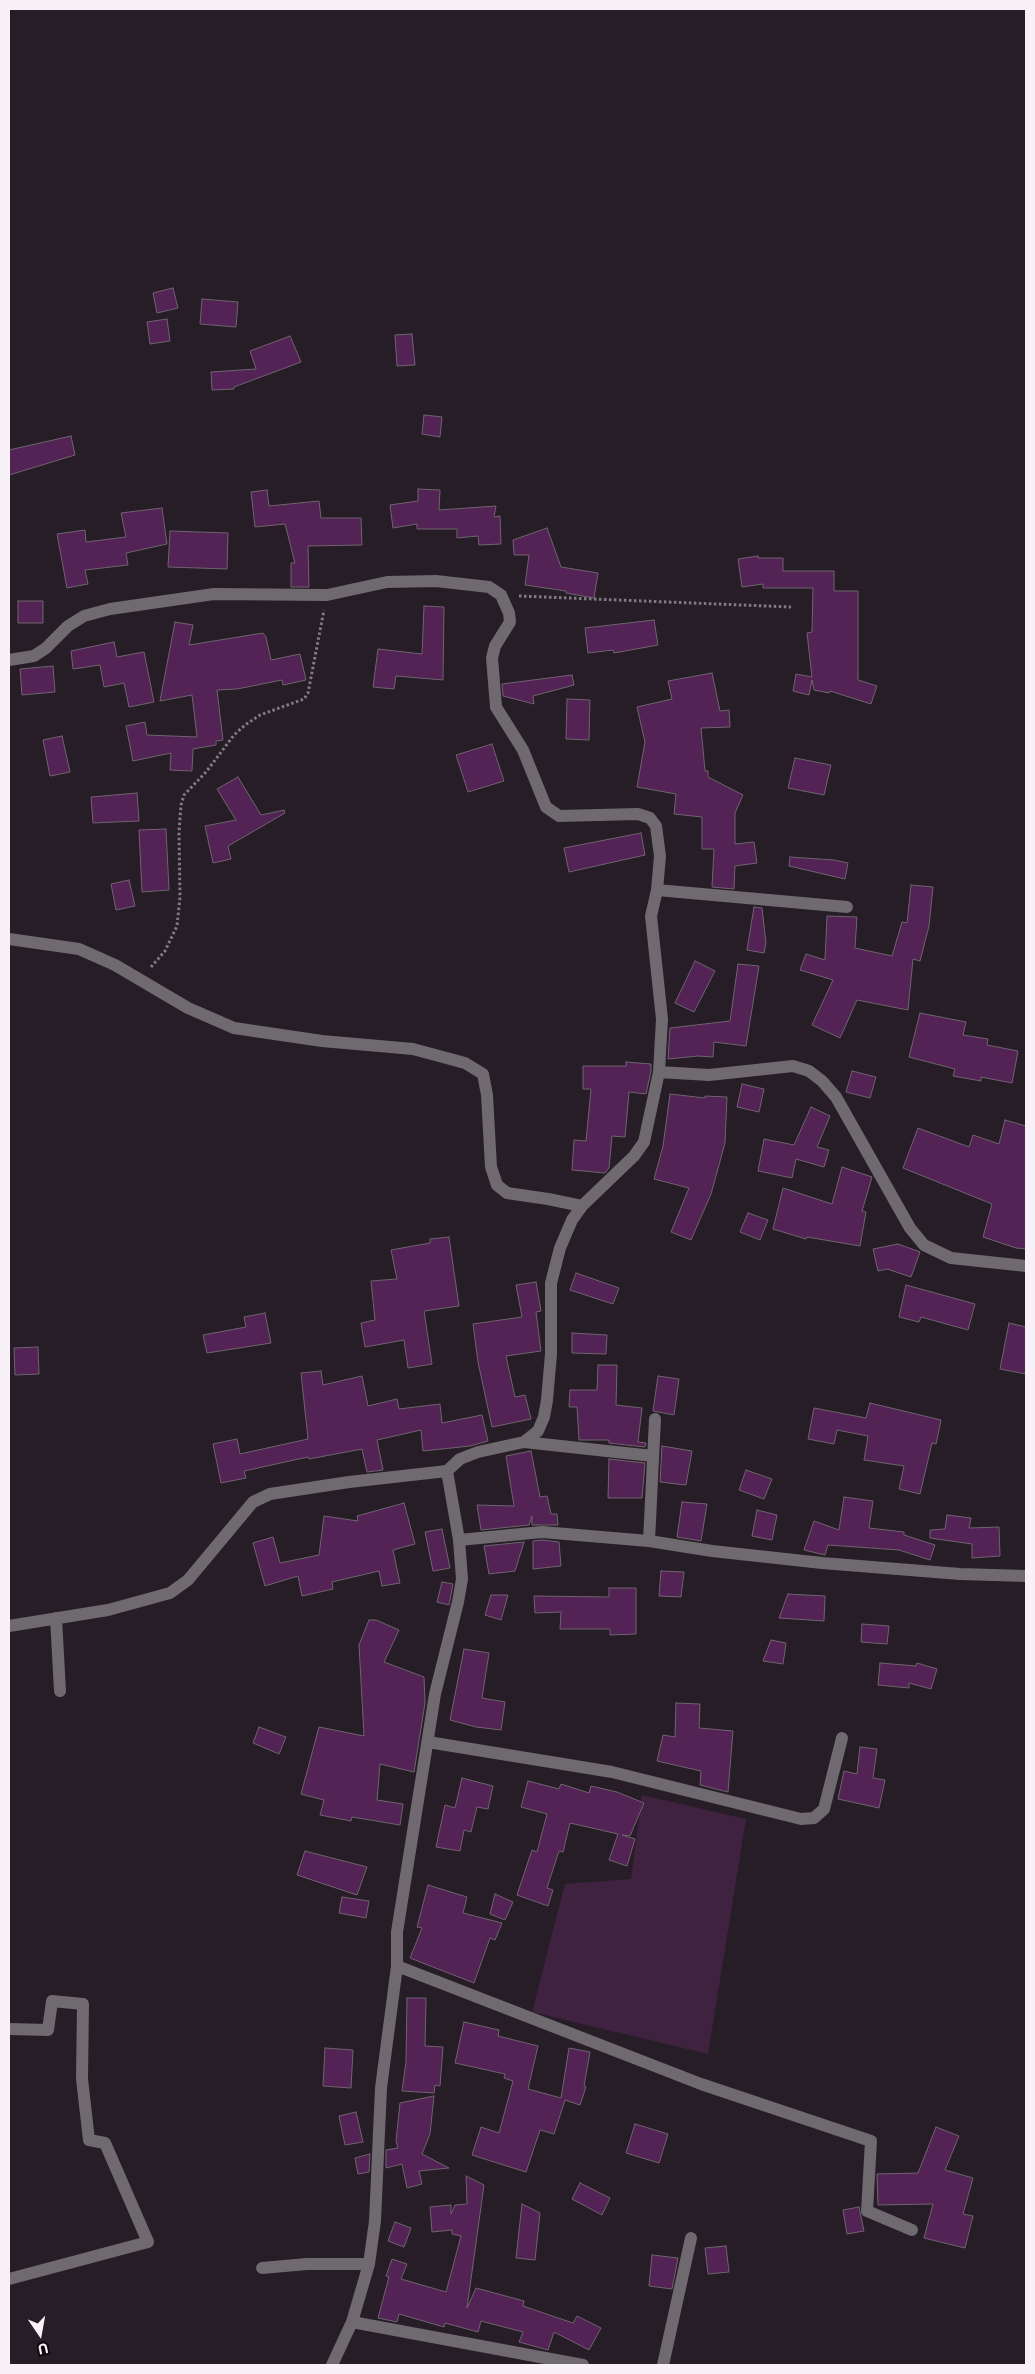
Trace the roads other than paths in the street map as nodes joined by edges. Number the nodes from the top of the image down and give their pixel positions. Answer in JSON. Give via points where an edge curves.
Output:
{"nodes":[{"id":1,"x":9,"y":660,"type":"edge"},
{"id":2,"x":657,"y":890,"type":"junction"},
{"id":3,"x":847,"y":907,"type":"dead end"},
{"id":4,"x":9,"y":938,"type":"edge"},
{"id":5,"x":659,"y":1072,"type":"junction"},
{"id":6,"x":582,"y":1206,"type":"junction"},
{"id":7,"x":1026,"y":1266,"type":"edge"},
{"id":8,"x":654,"y":1419,"type":"dead end"},
{"id":9,"x":524,"y":1442,"type":"junction"},
{"id":10,"x":653,"y":1456,"type":"junction"},
{"id":11,"x":447,"y":1471,"type":"junction"},
{"id":12,"x":459,"y":1540,"type":"junction"},
{"id":13,"x":649,"y":1541,"type":"junction"},
{"id":14,"x":1026,"y":1576,"type":"edge"},
{"id":15,"x":56,"y":1618,"type":"junction"},
{"id":16,"x":9,"y":1626,"type":"edge"},
{"id":17,"x":60,"y":1691,"type":"dead end"},
{"id":18,"x":842,"y":1738,"type":"dead end"},
{"id":19,"x":428,"y":1742,"type":"junction"},
{"id":20,"x":397,"y":1966,"type":"junction"},
{"id":21,"x":9,"y":2029,"type":"edge"},
{"id":22,"x":912,"y":2230,"type":"dead end"},
{"id":23,"x":690,"y":2238,"type":"dead end"},
{"id":24,"x":369,"y":2264,"type":"junction"},
{"id":25,"x":262,"y":2268,"type":"dead end"},
{"id":26,"x":9,"y":2279,"type":"edge"},
{"id":27,"x":352,"y":2322,"type":"junction"},
{"id":28,"x":332,"y":2365,"type":"edge"},
{"id":29,"x":583,"y":2365,"type":"edge"},
{"id":30,"x":663,"y":2365,"type":"edge"}],
"edges":[{"from":1,"to":2,"type":"street","via":[[34,656],[84,616],[110,609],[214,594],[327,595],[387,582],[436,581],[489,587],[501,595],[510,622],[494,646],[492,658],[496,707],[522,750],[546,807],[559,816],[638,814],[650,818],[656,826],[660,856]]},
{"from":2,"to":3,"type":"street"},
{"from":2,"to":5,"type":"street","via":[[651,916],[661,998]]},
{"from":4,"to":6,"type":"street","via":[[79,949],[140,979],[188,1008],[234,1028],[413,1050],[465,1064],[483,1074],[491,1167],[498,1185],[507,1193]]},
{"from":5,"to":6,"type":"street","via":[[644,1142],[634,1156]]},
{"from":5,"to":7,"type":"street","via":[[708,1075],[792,1066],[809,1071],[836,1097],[910,1228],[924,1245],[951,1258]]},
{"from":6,"to":9,"type":"street","via":[[560,1248],[551,1282],[550,1354],[544,1417],[538,1430]]},
{"from":8,"to":10,"type":"street"},
{"from":9,"to":10,"type":"street"},
{"from":9,"to":11,"type":"street","via":[[478,1452],[460,1459]]},
{"from":10,"to":13,"type":"street"},
{"from":11,"to":12,"type":"street"},
{"from":11,"to":15,"type":"street","via":[[270,1494],[253,1502],[188,1580],[170,1592],[108,1610]]},
{"from":12,"to":13,"type":"street","via":[[542,1532]]},
{"from":12,"to":19,"type":"street","via":[[462,1579],[435,1694]]},
{"from":13,"to":14,"type":"street","via":[[822,1563]]},
{"from":15,"to":16,"type":"street"},
{"from":15,"to":17,"type":"street"},
{"from":18,"to":19,"type":"street","via":[[824,1809],[814,1818],[801,1819],[612,1772]]},
{"from":19,"to":20,"type":"street","via":[[397,1932]]},
{"from":20,"to":22,"type":"street","via":[[701,2084],[872,2141],[867,2211]]},
{"from":20,"to":24,"type":"street","via":[[381,2088],[375,2221]]},
{"from":21,"to":26,"type":"street","via":[[48,2030],[52,2001],[83,2004],[82,2080],[89,2140],[105,2143],[148,2242]]},
{"from":23,"to":30,"type":"street"},
{"from":24,"to":25,"type":"street"},
{"from":24,"to":27,"type":"street"},
{"from":27,"to":28,"type":"street"},
{"from":27,"to":29,"type":"street"}]}
